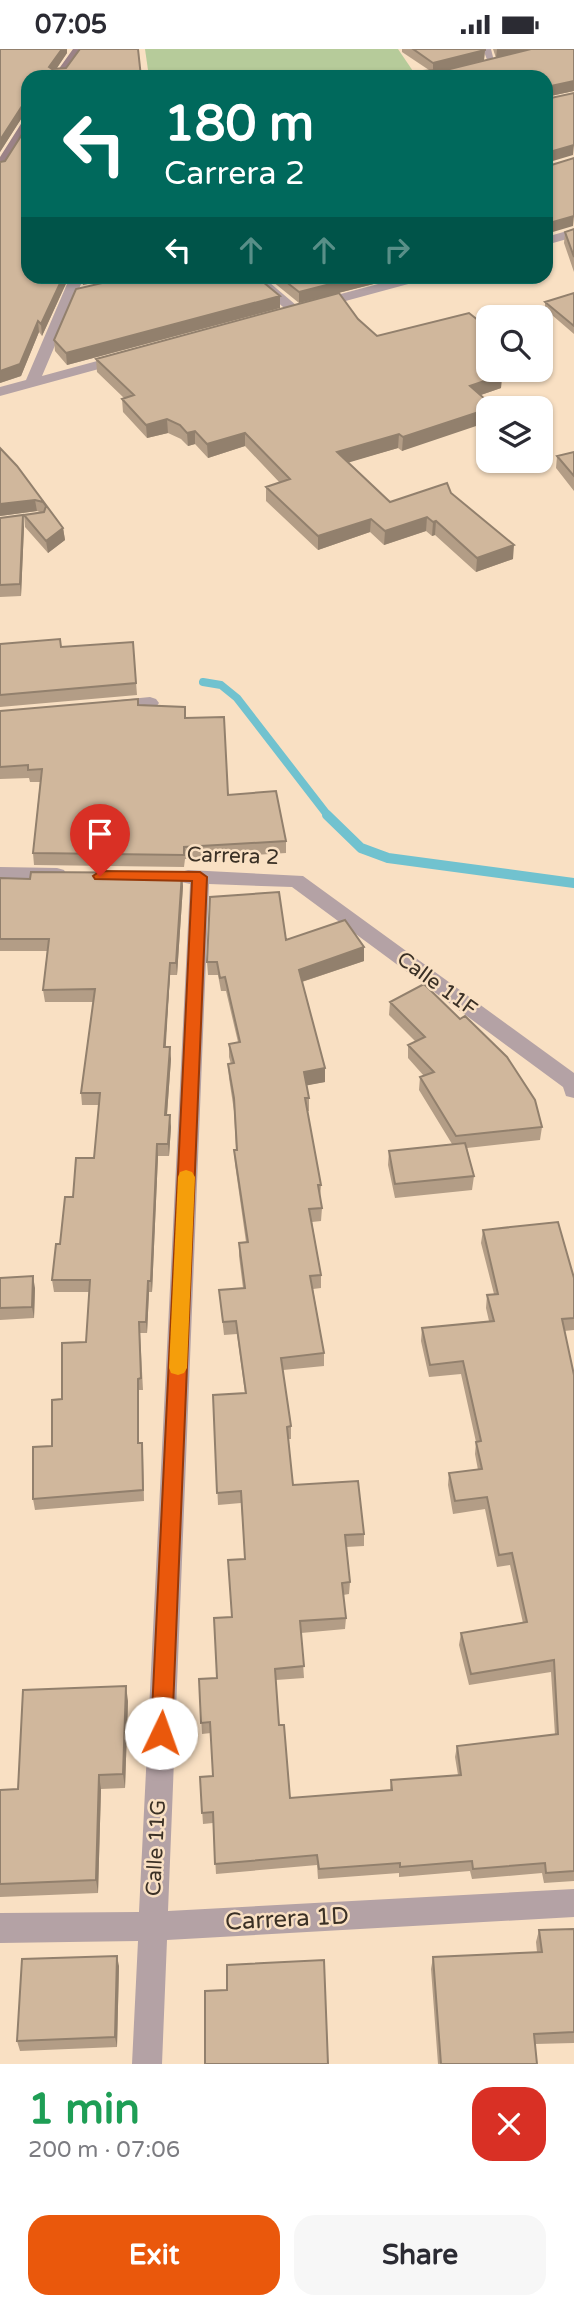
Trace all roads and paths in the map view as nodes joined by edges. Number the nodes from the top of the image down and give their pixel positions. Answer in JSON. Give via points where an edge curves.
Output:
{"nodes":[{"id":1,"x":79,"y":49,"type":"edge"},
{"id":2,"x":487,"y":49,"type":"edge"},
{"id":3,"x":505,"y":60,"type":"edge"},
{"id":4,"x":486,"y":64,"type":"joint"},
{"id":5,"x":64,"y":70,"type":"edge"},
{"id":6,"x":13,"y":146,"type":"edge"},
{"id":7,"x":0,"y":167,"type":"edge"},
{"id":8,"x":574,"y":233,"type":"edge"},
{"id":9,"x":553,"y":239,"type":"edge"},
{"id":10,"x":73,"y":284,"type":"edge"},
{"id":11,"x":262,"y":284,"type":"edge"},
{"id":12,"x":392,"y":284,"type":"edge"},
{"id":13,"x":93,"y":289,"type":"edge"},
{"id":14,"x":67,"y":296,"type":"junction"},
{"id":15,"x":138,"y":354,"type":"edge"},
{"id":16,"x":32,"y":383,"type":"junction"},
{"id":17,"x":0,"y":392,"type":"edge"},
{"id":18,"x":149,"y":703,"type":"edge"},
{"id":19,"x":95,"y":708,"type":"edge"},
{"id":20,"x":0,"y":874,"type":"edge"},
{"id":21,"x":80,"y":875,"type":"edge"},
{"id":22,"x":173,"y":876,"type":"edge"},
{"id":23,"x":200,"y":877,"type":"junction"},
{"id":24,"x":296,"y":881,"type":"joint"},
{"id":25,"x":574,"y":1083,"type":"edge"},
{"id":26,"x":574,"y":1090,"type":"edge"},
{"id":27,"x":574,"y":1903,"type":"edge"},
{"id":28,"x":153,"y":1926,"type":"junction"},
{"id":29,"x":0,"y":1928,"type":"edge"},
{"id":30,"x":147,"y":2064,"type":"edge"}],
"edges":[{"from":1,"to":5,"type":"street"},
{"from":2,"to":4,"type":"lane"},
{"from":3,"to":4,"type":"street"},
{"from":6,"to":7,"type":"street"},
{"from":8,"to":9,"type":"street"},
{"from":10,"to":14,"type":"street"},
{"from":11,"to":12,"type":"street","via":[[290,312]]},
{"from":13,"to":14,"type":"street"},
{"from":14,"to":16,"type":"street"},
{"from":15,"to":16,"type":"street"},
{"from":16,"to":17,"type":"street"},
{"from":18,"to":19,"type":"street"},
{"from":20,"to":21,"type":"street"},
{"from":22,"to":23,"type":"street","name":"Carrera 2"},
{"from":23,"to":24,"type":"street","name":"Carrera 2"},
{"from":23,"to":28,"type":"street","name":"Calle 11G"},
{"from":24,"to":25,"type":"street","name":"Calle 11F"},
{"from":25,"to":26,"type":"street","name":"Calle 11F"},
{"from":27,"to":28,"type":"street","name":"Carrera 1D"},
{"from":28,"to":29,"type":"street","name":"Carrera 1D"},
{"from":28,"to":30,"type":"street","name":"Calle 11G"}]}
